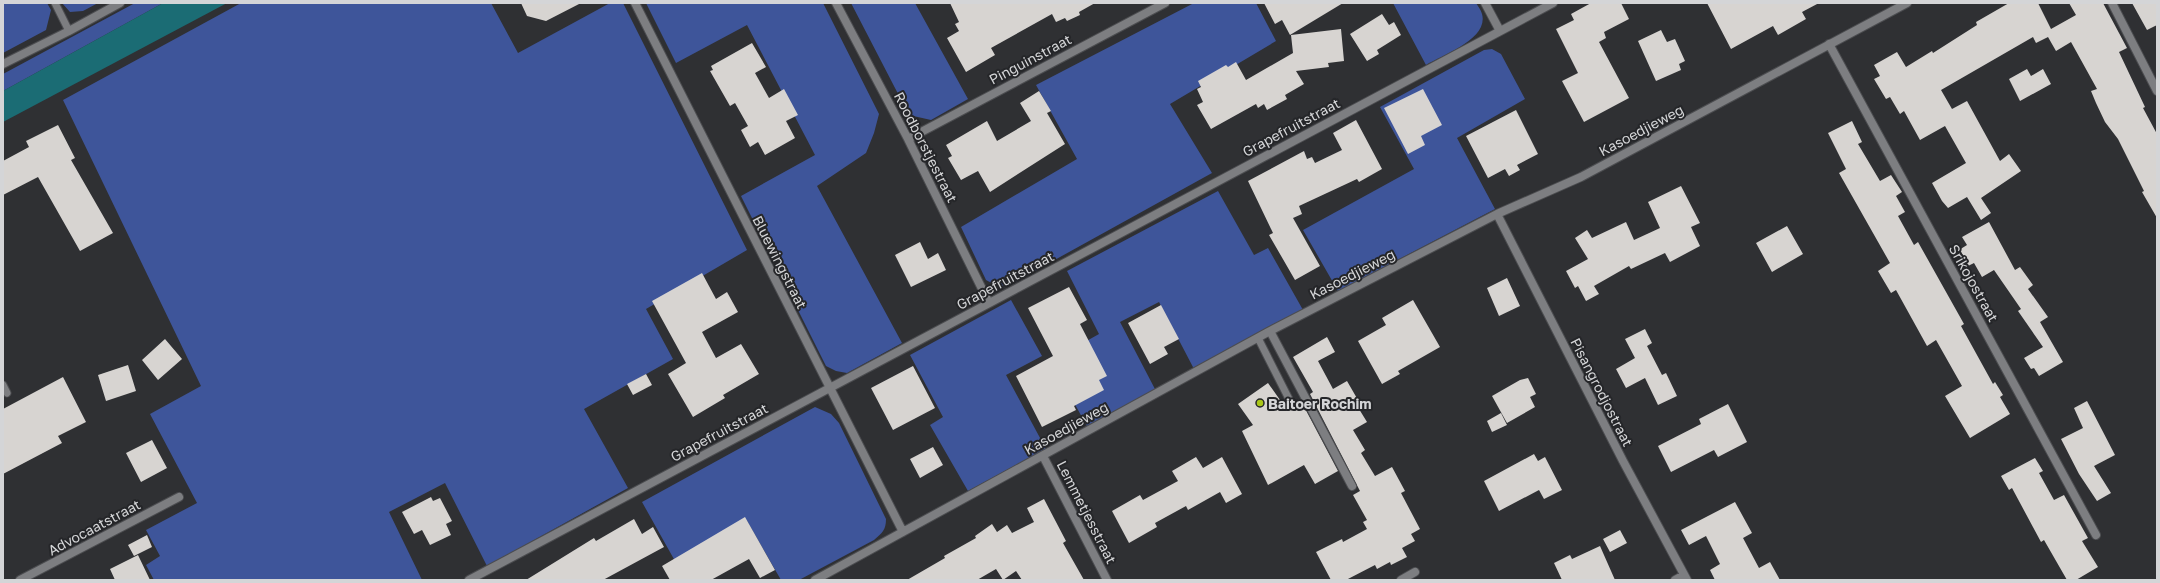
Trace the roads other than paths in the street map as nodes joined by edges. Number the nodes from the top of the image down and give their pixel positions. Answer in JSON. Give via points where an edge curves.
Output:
{"nodes":[{"id":1,"x":55,"y":3,"type":"edge"},
{"id":2,"x":120,"y":3,"type":"edge"},
{"id":3,"x":635,"y":3,"type":"edge"},
{"id":4,"x":836,"y":3,"type":"edge"},
{"id":5,"x":1164,"y":3,"type":"edge"},
{"id":6,"x":1485,"y":3,"type":"edge"},
{"id":7,"x":1553,"y":3,"type":"edge"},
{"id":8,"x":1907,"y":3,"type":"edge"},
{"id":9,"x":2112,"y":3,"type":"edge"},
{"id":10,"x":70,"y":31,"type":"junction"},
{"id":11,"x":1500,"y":31,"type":"junction"},
{"id":12,"x":1829,"y":44,"type":"junction"},
{"id":13,"x":3,"y":64,"type":"edge"},
{"id":14,"x":2157,"y":91,"type":"edge"},
{"id":15,"x":908,"y":139,"type":"junction"},
{"id":16,"x":1497,"y":214,"type":"junction"},
{"id":17,"x":989,"y":303,"type":"junction"},
{"id":18,"x":1270,"y":331,"type":"junction"},
{"id":19,"x":1258,"y":338,"type":"junction"},
{"id":20,"x":3,"y":385,"type":"edge"},
{"id":21,"x":829,"y":388,"type":"junction"},
{"id":22,"x":7,"y":393,"type":"dead end"},
{"id":23,"x":1289,"y":399,"type":"dead end"},
{"id":24,"x":1043,"y":456,"type":"junction"},
{"id":25,"x":1352,"y":486,"type":"dead end"},
{"id":26,"x":179,"y":497,"type":"dead end"},
{"id":27,"x":903,"y":532,"type":"junction"},
{"id":28,"x":2096,"y":535,"type":"dead end"},
{"id":29,"x":1415,"y":572,"type":"dead end"},
{"id":30,"x":1685,"y":577,"type":"edge"},
{"id":31,"x":20,"y":580,"type":"edge"},
{"id":32,"x":469,"y":580,"type":"edge"},
{"id":33,"x":815,"y":580,"type":"edge"},
{"id":34,"x":1107,"y":580,"type":"edge"},
{"id":35,"x":1401,"y":580,"type":"edge"},
{"id":36,"x":1675,"y":580,"type":"edge"}],
"edges":[{"from":1,"to":10,"type":"lane"},
{"from":2,"to":10,"type":"street"},
{"from":3,"to":21,"type":"street","name":"Bluewingstraat"},
{"from":4,"to":15,"type":"street","name":"Roodborstjestraat"},
{"from":5,"to":15,"type":"street","name":"Pinguinstraat"},
{"from":6,"to":11,"type":"street"},
{"from":7,"to":11,"type":"street","name":"Grapefruitstraat"},
{"from":8,"to":12,"type":"street","name":"Kasoedjieweg"},
{"from":9,"to":14,"type":"street"},
{"from":10,"to":13,"type":"street"},
{"from":11,"to":17,"type":"street","name":"Grapefruitstraat"},
{"from":12,"to":16,"type":"street","name":"Kasoedjieweg","via":[[1581,177]]},
{"from":12,"to":28,"type":"street","name":"Srikojostraat"},
{"from":15,"to":17,"type":"street","name":"Roodborstjestraat"},
{"from":16,"to":18,"type":"street","name":"Kasoedjieweg"},
{"from":16,"to":30,"type":"street","name":"Pisangrodjostraat"},
{"from":17,"to":21,"type":"street","name":"Grapefruitstraat"},
{"from":18,"to":19,"type":"street","name":"Kasoedjieweg"},
{"from":18,"to":25,"type":"street"},
{"from":19,"to":23,"type":"lane"},
{"from":19,"to":24,"type":"street","name":"Kasoedjieweg"},
{"from":20,"to":22,"type":"lane"},
{"from":21,"to":27,"type":"street","name":"Bluewingstraat"},
{"from":21,"to":32,"type":"street","name":"Grapefruitstraat"},
{"from":24,"to":27,"type":"street","name":"Kasoedjieweg"},
{"from":24,"to":34,"type":"street","name":"Lemmetjesstraat"},
{"from":26,"to":31,"type":"street","name":"Advocaatstraat"},
{"from":27,"to":33,"type":"street","name":"Kasoedjieweg"},
{"from":29,"to":35,"type":"street"},
{"from":30,"to":36,"type":"street"}]}
